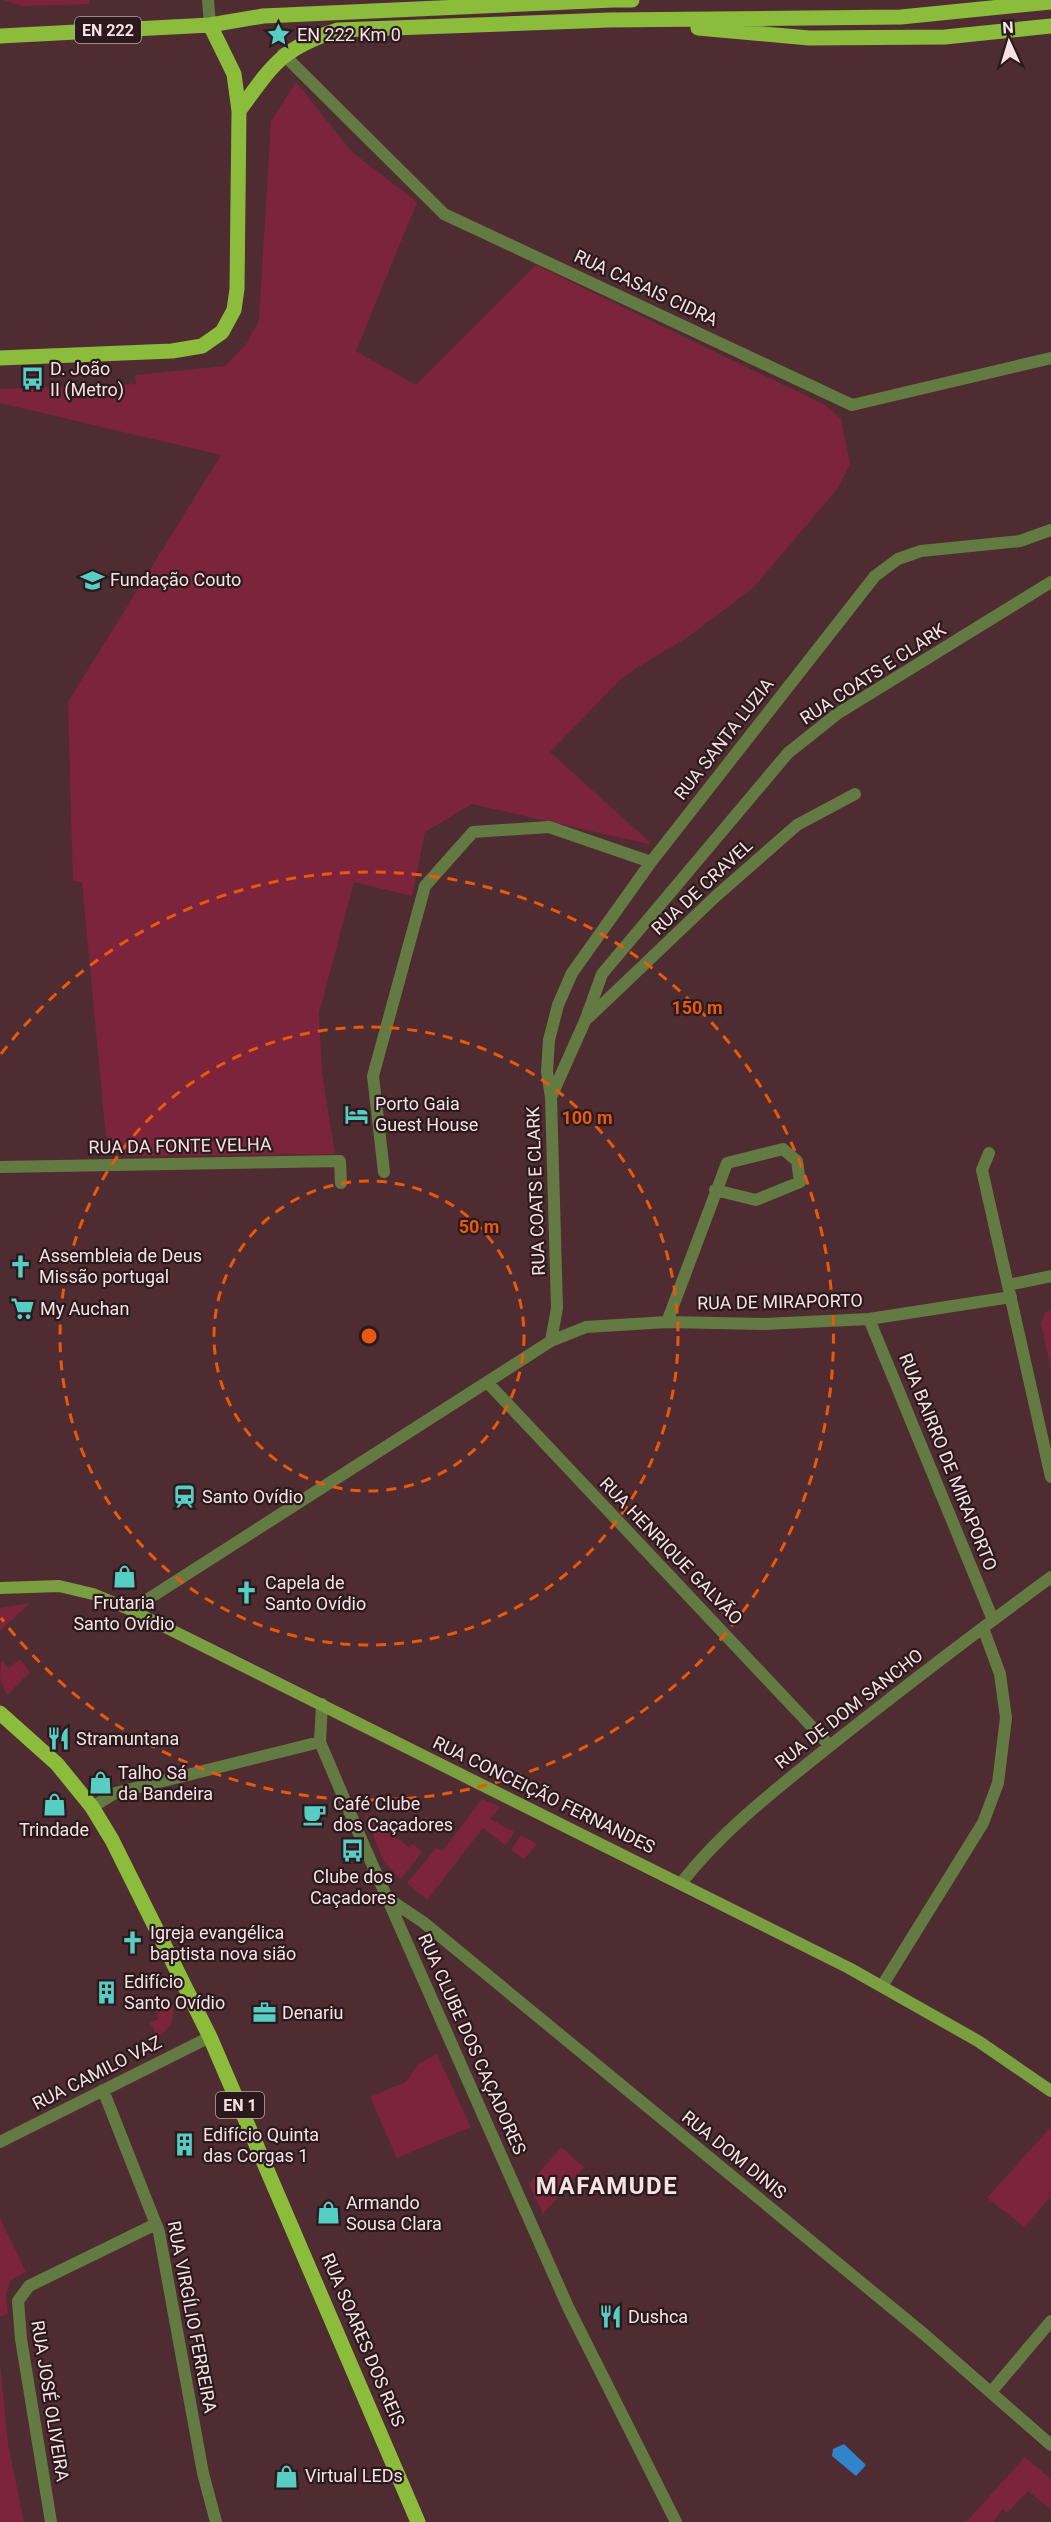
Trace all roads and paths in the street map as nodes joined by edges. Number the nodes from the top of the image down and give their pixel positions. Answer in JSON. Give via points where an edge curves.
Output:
{"nodes":[{"id":1,"x":208,"y":0,"type":"edge"},
{"id":2,"x":611,"y":0,"type":"edge"},
{"id":3,"x":632,"y":0,"type":"edge"},
{"id":4,"x":1051,"y":2,"type":"edge"},
{"id":5,"x":609,"y":20,"type":"junction"},
{"id":6,"x":210,"y":25,"type":"junction"},
{"id":7,"x":1051,"y":26,"type":"edge"},
{"id":8,"x":2,"y":34,"type":"edge"},
{"id":9,"x":283,"y":54,"type":"junction"},
{"id":10,"x":239,"y":111,"type":"junction"},
{"id":11,"x":1051,"y":358,"type":"edge"},
{"id":12,"x":2,"y":359,"type":"edge"},
{"id":13,"x":1051,"y":530,"type":"edge"},
{"id":14,"x":1051,"y":582,"type":"edge"},
{"id":15,"x":855,"y":794,"type":"dead end"},
{"id":16,"x":651,"y":862,"type":"junction"},
{"id":17,"x":585,"y":1021,"type":"junction"},
{"id":18,"x":551,"y":1097,"type":"junction"},
{"id":19,"x":988,"y":1153,"type":"dead end"},
{"id":20,"x":0,"y":1167,"type":"edge"},
{"id":21,"x":384,"y":1172,"type":"dead end"},
{"id":22,"x":341,"y":1183,"type":"dead end"},
{"id":23,"x":715,"y":1190,"type":"junction"},
{"id":24,"x":1051,"y":1276,"type":"edge"},
{"id":25,"x":1010,"y":1291,"type":"junction"},
{"id":26,"x":869,"y":1319,"type":"junction"},
{"id":27,"x":667,"y":1322,"type":"junction"},
{"id":28,"x":551,"y":1341,"type":"junction"},
{"id":29,"x":487,"y":1382,"type":"junction"},
{"id":30,"x":1051,"y":1477,"type":"edge"},
{"id":31,"x":1051,"y":1577,"type":"edge"},
{"id":32,"x":0,"y":1588,"type":"edge"},
{"id":33,"x":131,"y":1610,"type":"junction"},
{"id":34,"x":988,"y":1624,"type":"junction"},
{"id":35,"x":322,"y":1704,"type":"junction"},
{"id":36,"x":0,"y":1713,"type":"edge"},
{"id":37,"x":320,"y":1742,"type":"junction"},
{"id":38,"x":830,"y":1746,"type":"junction"},
{"id":39,"x":92,"y":1807,"type":"junction"},
{"id":40,"x":682,"y":1882,"type":"junction"},
{"id":41,"x":389,"y":1899,"type":"junction"},
{"id":42,"x":882,"y":1986,"type":"junction"},
{"id":43,"x":210,"y":2037,"type":"junction"},
{"id":44,"x":103,"y":2090,"type":"junction"},
{"id":45,"x":1051,"y":2091,"type":"edge"},
{"id":46,"x":0,"y":2142,"type":"edge"},
{"id":47,"x":156,"y":2224,"type":"junction"},
{"id":48,"x":1051,"y":2321,"type":"edge"},
{"id":49,"x":991,"y":2392,"type":"junction"},
{"id":50,"x":1051,"y":2445,"type":"edge"},
{"id":51,"x":51,"y":2522,"type":"edge"},
{"id":52,"x":216,"y":2522,"type":"edge"},
{"id":53,"x":418,"y":2522,"type":"edge"},
{"id":54,"x":676,"y":2522,"type":"edge"}],
"edges":[{"from":1,"to":6,"type":"street"},
{"from":2,"to":3,"type":"main road"},
{"from":2,"to":6,"type":"main road","number":"EN 222","via":[[263,16]]},
{"from":4,"to":5,"type":"main road","via":[[901,17]]},
{"from":5,"to":7,"type":"main road","via":[[809,38],[945,37]]},
{"from":5,"to":9,"type":"main road","via":[[338,30]]},
{"from":6,"to":8,"type":"main road","number":"EN 222"},
{"from":6,"to":10,"type":"main road","via":[[234,74]]},
{"from":9,"to":10,"type":"main road"},
{"from":9,"to":11,"type":"street","name":"RUA CASAIS CIDRA","via":[[444,214],[852,405]]},
{"from":10,"to":12,"type":"main road","via":[[237,289],[234,310],[222,332],[202,346],[172,351]]},
{"from":13,"to":16,"type":"street","name":"RUA SANTA LUZIA","via":[[1020,541],[921,551],[898,559],[874,576]]},
{"from":14,"to":17,"type":"street","name":"RUA COATS E CLARK","via":[[837,714],[788,753],[602,974]]},
{"from":15,"to":17,"type":"street","name":"RUA DE CRAVEL","via":[[797,825]]},
{"from":16,"to":18,"type":"street","name":"RUA SANTA LUZIA","via":[[572,973],[563,994],[549,1040],[547,1072]]},
{"from":16,"to":21,"type":"street","via":[[549,827],[473,832],[425,886],[373,1076]]},
{"from":17,"to":18,"type":"street","name":"RUA COATS E CLARK"},
{"from":18,"to":28,"type":"street","name":"RUA COATS E CLARK","via":[[557,1308]]},
{"from":19,"to":25,"type":"street","via":[[982,1170]]},
{"from":20,"to":22,"type":"street","name":"RUA DA FONTE VELHA","via":[[340,1161]]},
{"from":23,"to":23,"type":"street","via":[[727,1162],[783,1149],[797,1161],[800,1182],[756,1200]]},
{"from":23,"to":27,"type":"street"},
{"from":24,"to":25,"type":"street","name":"RUA DE MIRAPORTO"},
{"from":25,"to":26,"type":"street","name":"RUA DE MIRAPORTO"},
{"from":25,"to":30,"type":"street"},
{"from":26,"to":27,"type":"street","name":"RUA DE MIRAPORTO","via":[[764,1324]]},
{"from":26,"to":34,"type":"street","name":"RUA BAIRRO DE MIRAPORTO"},
{"from":27,"to":28,"type":"street","name":"RUA DE MIRAPORTO","via":[[586,1327]]},
{"from":28,"to":29,"type":"street"},
{"from":29,"to":33,"type":"street"},
{"from":29,"to":38,"type":"street","name":"RUA HENRIQUE GALVÃO"},
{"from":31,"to":34,"type":"street","name":"RUA DE DOM SANCHO"},
{"from":32,"to":33,"type":"main road","name":"RUA CONCEIÇÃO FERNANDES","via":[[59,1586],[93,1594]]},
{"from":33,"to":35,"type":"main road","name":"RUA CONCEIÇÃO FERNANDES"},
{"from":34,"to":38,"type":"street","name":"RUA DE DOM SANCHO"},
{"from":34,"to":42,"type":"street","name":"RUA BAIRRO DE MIRAPORTO","via":[[1006,1718],[998,1783],[983,1823]]},
{"from":35,"to":37,"type":"street","name":"RUA CLUBE DOS CAÇADORES"},
{"from":35,"to":40,"type":"main road","name":"RUA CONCEIÇÃO FERNANDES","via":[[580,1835]]},
{"from":36,"to":39,"type":"main road","name":"RUA SOARES DOS REIS","number":"EN 1","via":[[57,1764]]},
{"from":37,"to":39,"type":"street","via":[[115,1793]]},
{"from":37,"to":41,"type":"street","name":"RUA CLUBE DOS CAÇADORES"},
{"from":38,"to":40,"type":"street","name":"RUA DE DOM SANCHO","via":[[760,1802]]},
{"from":39,"to":43,"type":"main road","name":"RUA SOARES DOS REIS","number":"EN 1"},
{"from":40,"to":42,"type":"main road","name":"RUA CONCEIÇÃO FERNANDES"},
{"from":41,"to":49,"type":"street","name":"RUA DOM DINIS"},
{"from":41,"to":54,"type":"street","name":"RUA CLUBE DOS CAÇADORES","via":[[568,2307]]},
{"from":42,"to":45,"type":"main road","name":"RUA CONCEIÇÃO FERNANDES","via":[[978,2041]]},
{"from":43,"to":44,"type":"street","name":"RUA CAMILO VAZ"},
{"from":43,"to":53,"type":"main road","name":"RUA SOARES DOS REIS","number":"EN 1"},
{"from":44,"to":46,"type":"street","name":"RUA CAMILO VAZ"},
{"from":44,"to":47,"type":"street","name":"RUA VIRGÍLIO FERREIRA"},
{"from":47,"to":51,"type":"street","name":"RUA JOSÉ OLIVEIRA","via":[[29,2286],[18,2301]]},
{"from":47,"to":52,"type":"street","name":"RUA VIRGÍLIO FERREIRA","via":[[203,2473]]},
{"from":48,"to":49,"type":"street"},
{"from":49,"to":50,"type":"street","name":"RUA DOM DINIS"}]}
